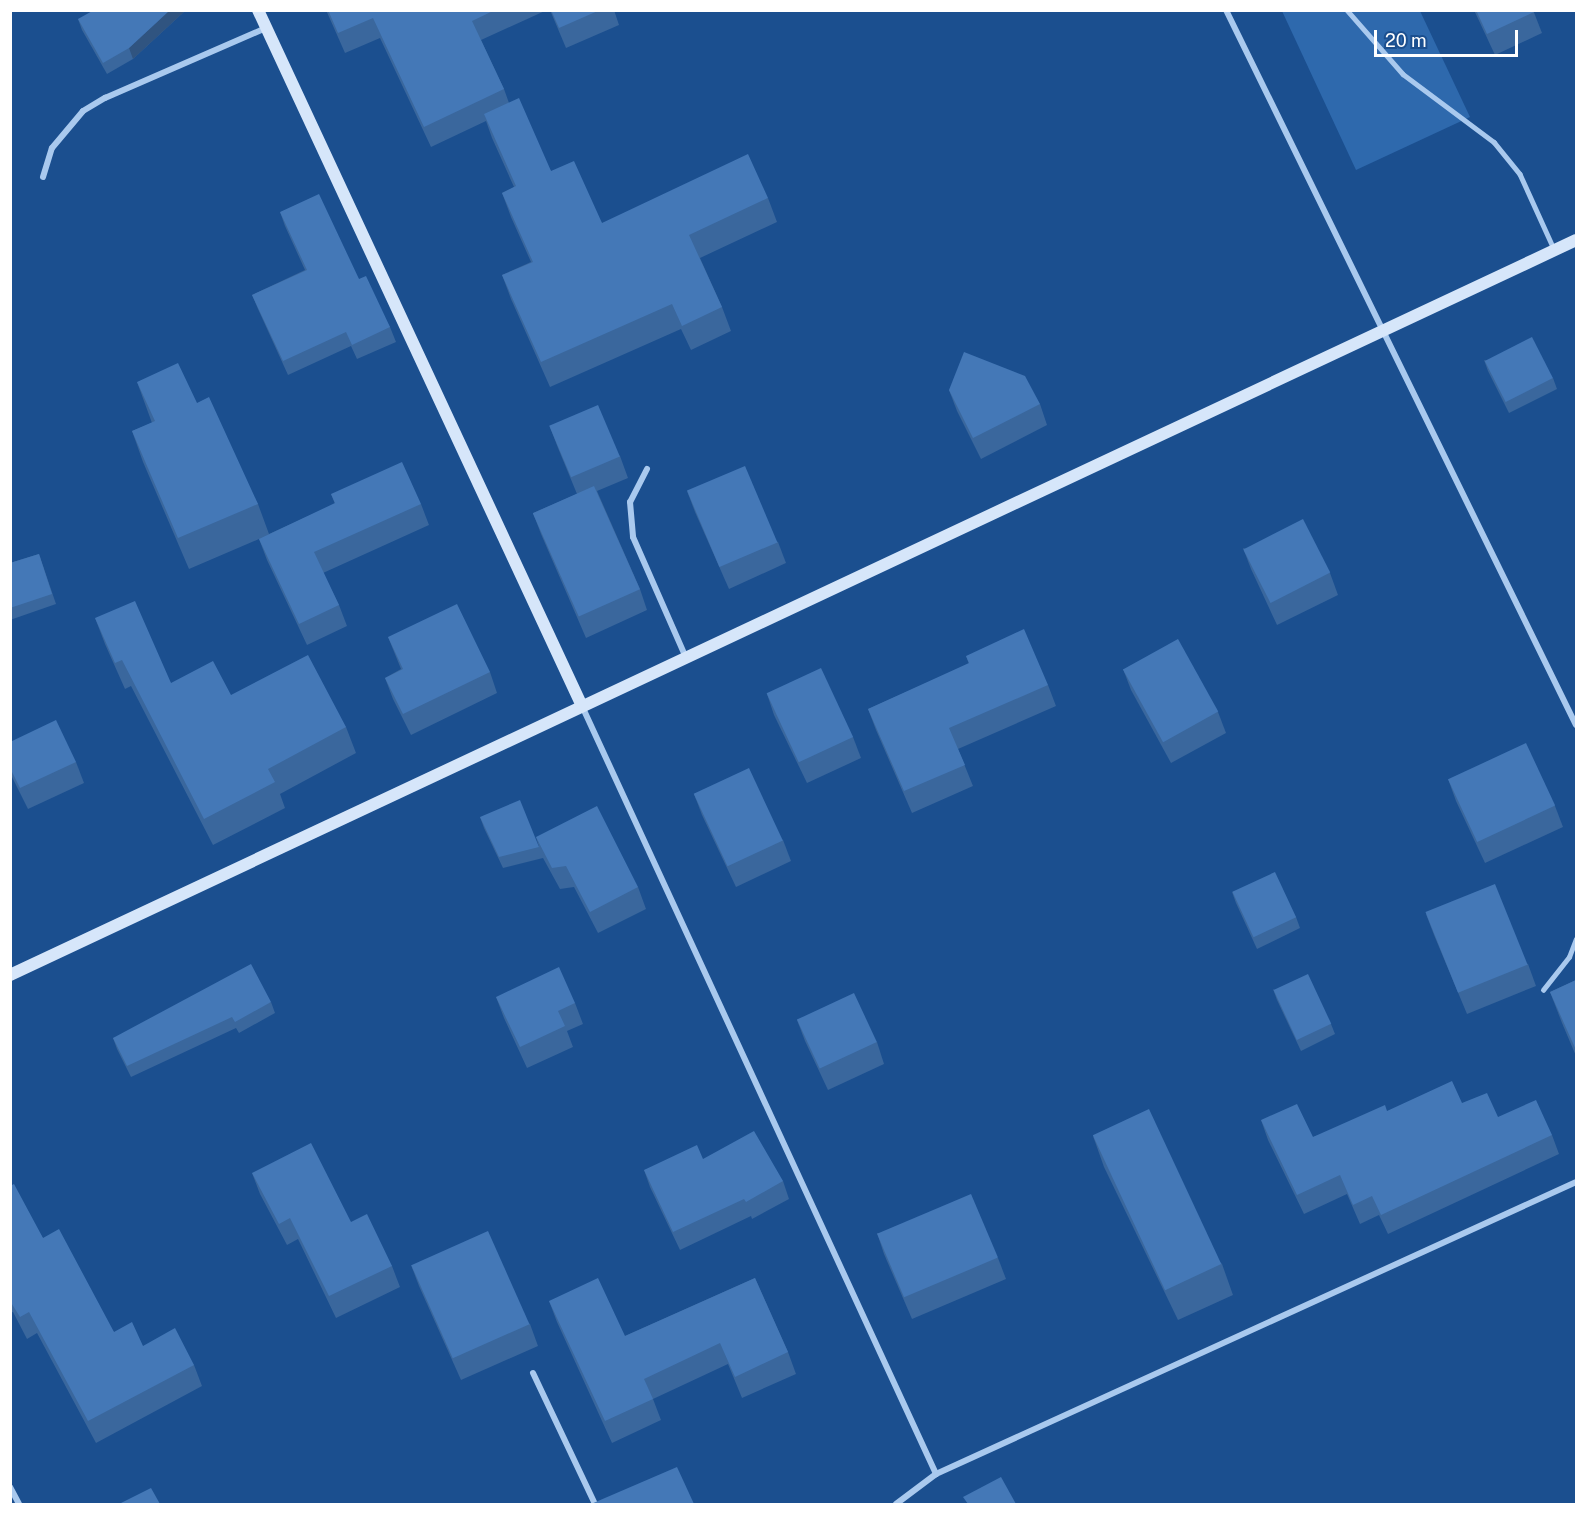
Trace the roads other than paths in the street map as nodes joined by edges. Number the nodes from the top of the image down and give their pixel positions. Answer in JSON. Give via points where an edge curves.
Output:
{"nodes":[{"id":1,"x":258,"y":10,"type":"edge"},
{"id":2,"x":1226,"y":10,"type":"edge"},
{"id":3,"x":1347,"y":10,"type":"edge"},
{"id":4,"x":266,"y":28,"type":"junction"},
{"id":5,"x":43,"y":177,"type":"dead end"},
{"id":6,"x":1576,"y":240,"type":"edge"},
{"id":7,"x":1554,"y":250,"type":"junction"},
{"id":8,"x":1381,"y":332,"type":"junction"},
{"id":9,"x":647,"y":469,"type":"dead end"},
{"id":10,"x":686,"y":658,"type":"junction"},
{"id":11,"x":582,"y":706,"type":"junction"},
{"id":12,"x":1576,"y":725,"type":"edge"},
{"id":13,"x":1576,"y":939,"type":"edge"},
{"id":14,"x":10,"y":975,"type":"edge"},
{"id":15,"x":1543,"y":990,"type":"dead end"},
{"id":16,"x":1576,"y":1182,"type":"edge"},
{"id":17,"x":533,"y":1373,"type":"dead end"},
{"id":18,"x":936,"y":1474,"type":"junction"},
{"id":19,"x":10,"y":1487,"type":"edge"},
{"id":20,"x":19,"y":1504,"type":"edge"},
{"id":21,"x":595,"y":1504,"type":"edge"},
{"id":22,"x":896,"y":1504,"type":"edge"}],
"edges":[{"from":1,"to":4,"type":"street"},
{"from":2,"to":8,"type":"street"},
{"from":3,"to":7,"type":"lane","via":[[1403,74],[1494,142],[1520,174]]},
{"from":4,"to":5,"type":"street","via":[[83,111],[52,148]]},
{"from":4,"to":11,"type":"street"},
{"from":6,"to":7,"type":"street"},
{"from":7,"to":8,"type":"street"},
{"from":8,"to":10,"type":"street"},
{"from":8,"to":12,"type":"street"},
{"from":9,"to":10,"type":"street","via":[[630,502],[633,537]]},
{"from":10,"to":11,"type":"street"},
{"from":11,"to":14,"type":"street"},
{"from":11,"to":18,"type":"street"},
{"from":13,"to":15,"type":"lane","via":[[1569,957]]},
{"from":16,"to":18,"type":"street"},
{"from":17,"to":21,"type":"street"},
{"from":18,"to":22,"type":"street"},
{"from":19,"to":20,"type":"street"}]}
